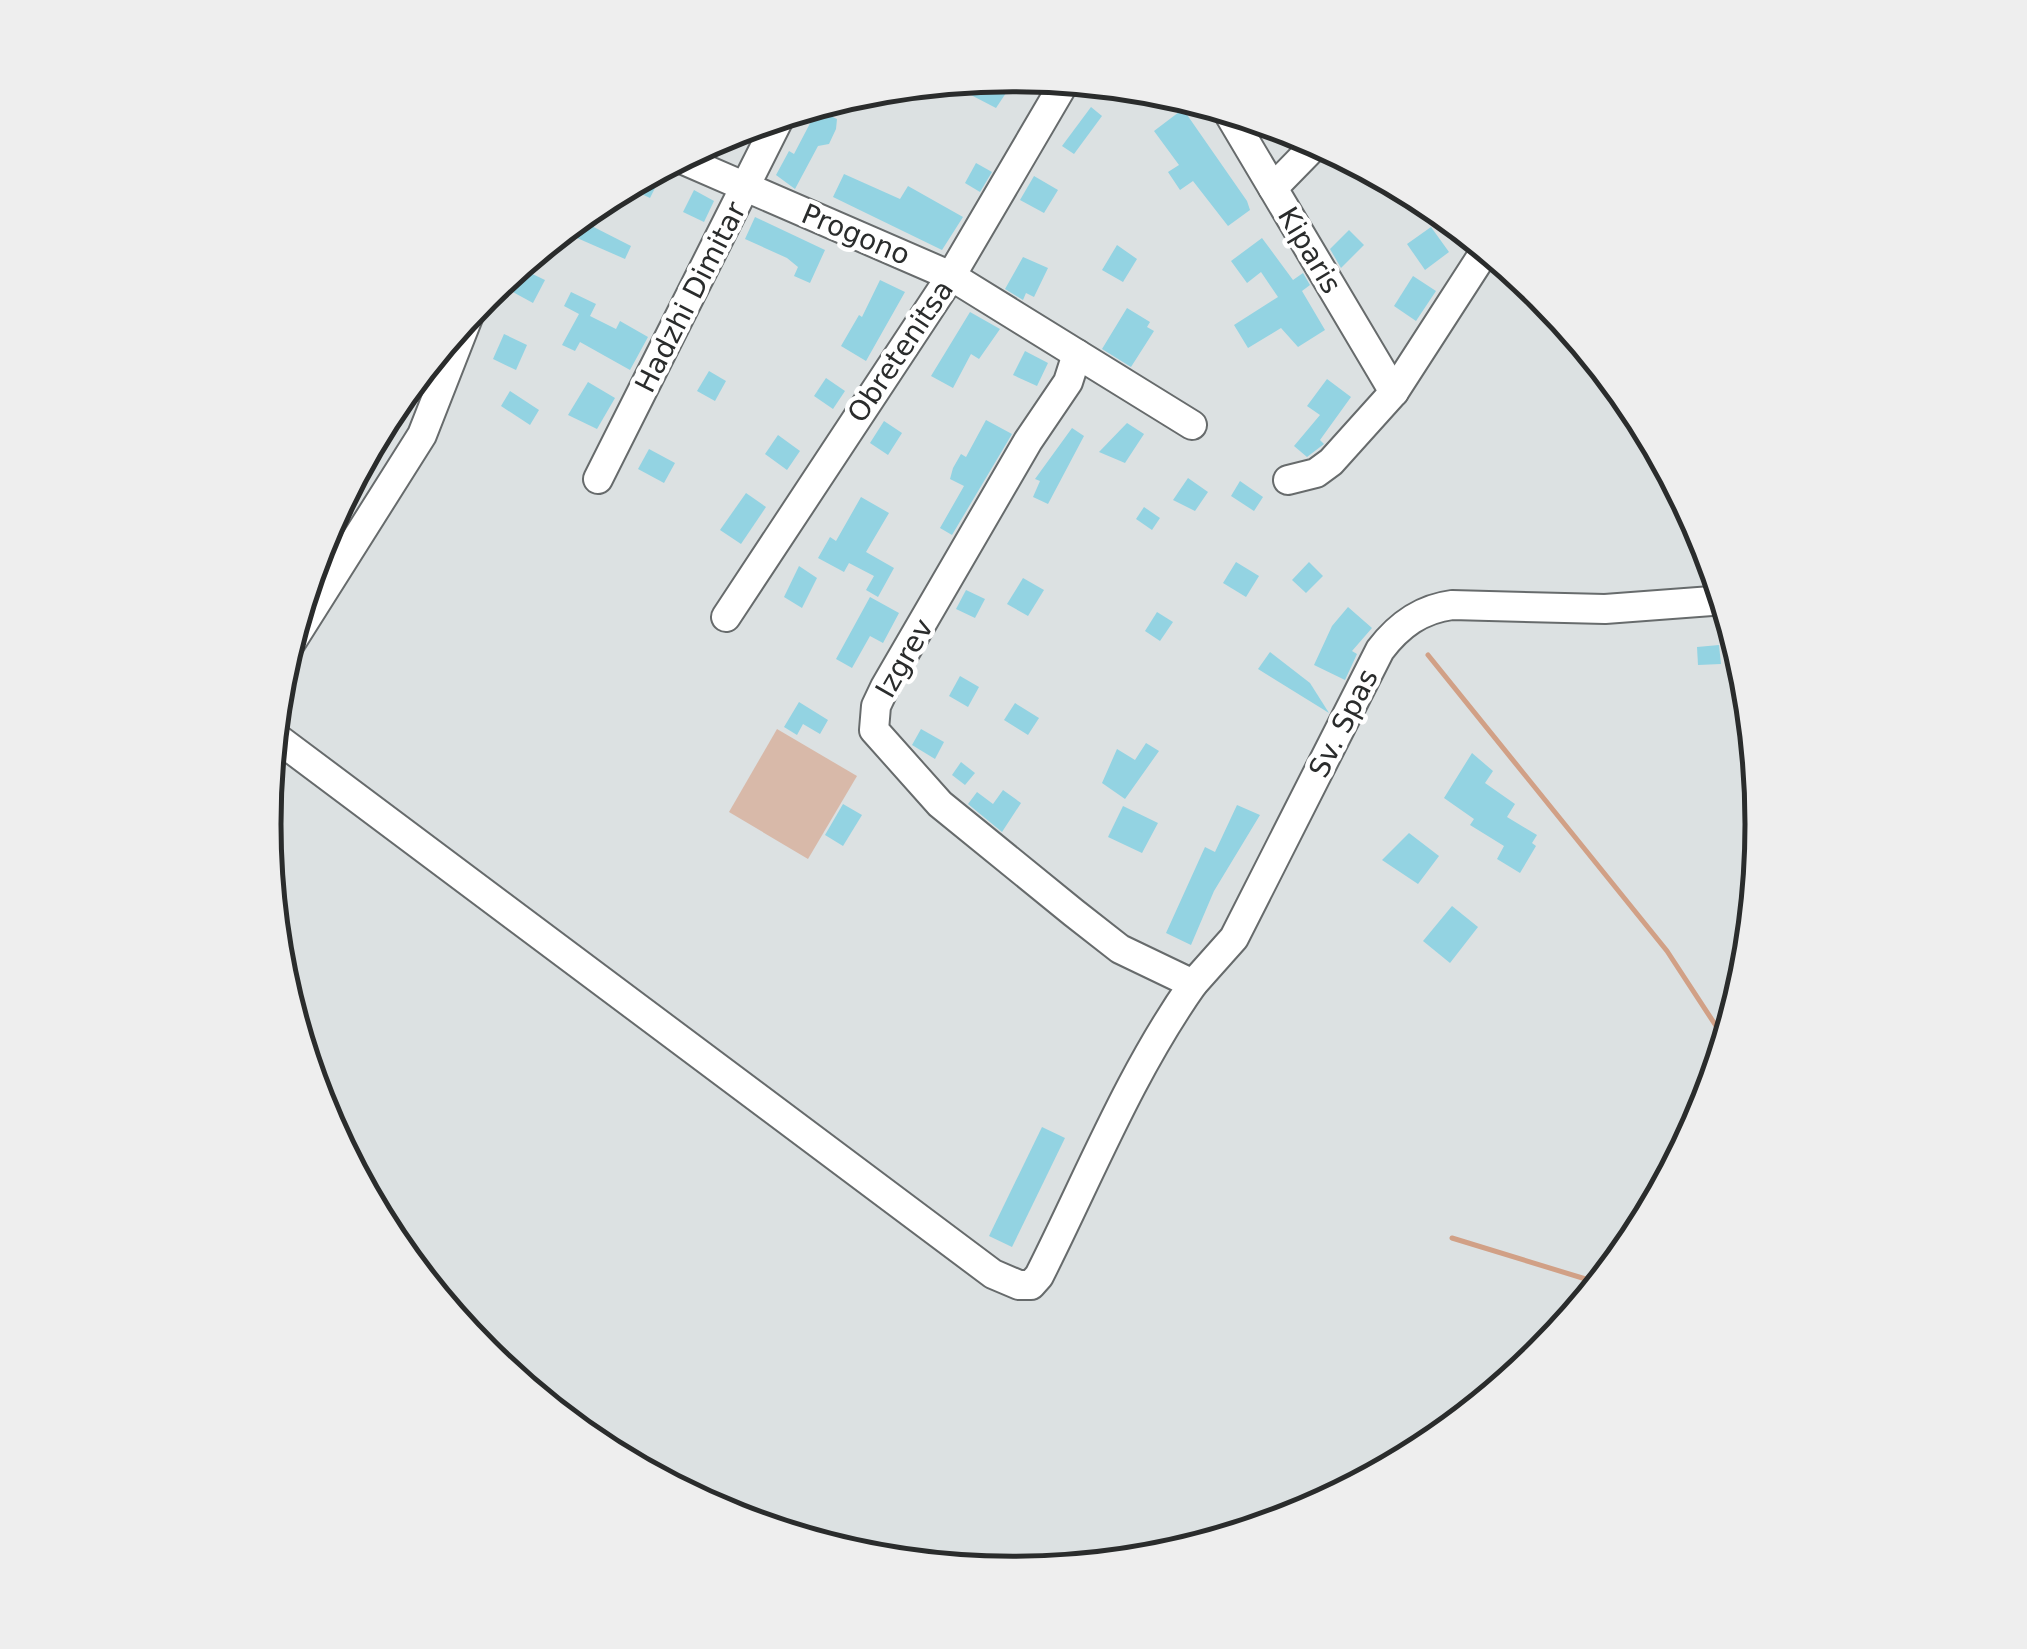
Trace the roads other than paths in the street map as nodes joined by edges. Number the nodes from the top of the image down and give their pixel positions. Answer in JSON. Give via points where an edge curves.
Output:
{"nodes":[{"id":1,"x":1058,"y":94,"type":"edge"},
{"id":2,"x":1236,"y":127,"type":"edge"},
{"id":3,"x":772,"y":133,"type":"edge"},
{"id":4,"x":1306,"y":154,"type":"edge"},
{"id":5,"x":696,"y":165,"type":"edge"},
{"id":6,"x":745,"y":186,"type":"junction"},
{"id":7,"x":1273,"y":188,"type":"junction"},
{"id":8,"x":1479,"y":260,"type":"edge"},
{"id":9,"x":952,"y":276,"type":"junction"},
{"id":10,"x":454,"y":353,"type":"edge"},
{"id":11,"x":1077,"y":354,"type":"junction"},
{"id":12,"x":1394,"y":392,"type":"junction"},
{"id":13,"x":1192,"y":425,"type":"dead end"},
{"id":14,"x":598,"y":479,"type":"dead end"},
{"id":15,"x":1288,"y":480,"type":"dead end"},
{"id":16,"x":1711,"y":601,"type":"edge"},
{"id":17,"x":316,"y":603,"type":"edge"},
{"id":18,"x":726,"y":616,"type":"dead end"},
{"id":19,"x":286,"y":745,"type":"edge"},
{"id":20,"x":1193,"y":984,"type":"junction"}],
"edges":[{"from":1,"to":9,"type":"street","name":"Obretenitsa"},
{"from":2,"to":7,"type":"street","name":"Kiparis"},
{"from":3,"to":6,"type":"street","name":"Hadzhi Dimitar"},
{"from":4,"to":7,"type":"street"},
{"from":5,"to":6,"type":"street","name":"Progono"},
{"from":6,"to":9,"type":"street","name":"Progono"},
{"from":6,"to":14,"type":"street","name":"Hadzhi Dimitar"},
{"from":7,"to":12,"type":"street","name":"Kiparis"},
{"from":8,"to":12,"type":"street"},
{"from":9,"to":11,"type":"street","name":"Progono"},
{"from":9,"to":18,"type":"street","name":"Obretenitsa"},
{"from":10,"to":17,"type":"street","via":[[422,435]]},
{"from":11,"to":13,"type":"street","name":"Progono"},
{"from":11,"to":20,"type":"street","name":"Izgrev","via":[[1068,382],[885,687],[868,739],[1120,949]]},
{"from":12,"to":15,"type":"street","via":[[1331,462]]},
{"from":16,"to":20,"type":"street","name":"Sv. Spas","via":[[1605,609],[1452,604],[1413,618],[1380,650],[1234,938]]},
{"from":19,"to":20,"type":"street","name":"Sv. Spas","via":[[993,1274],[1020,1285],[1038,1276],[1099,1146]]}]}
